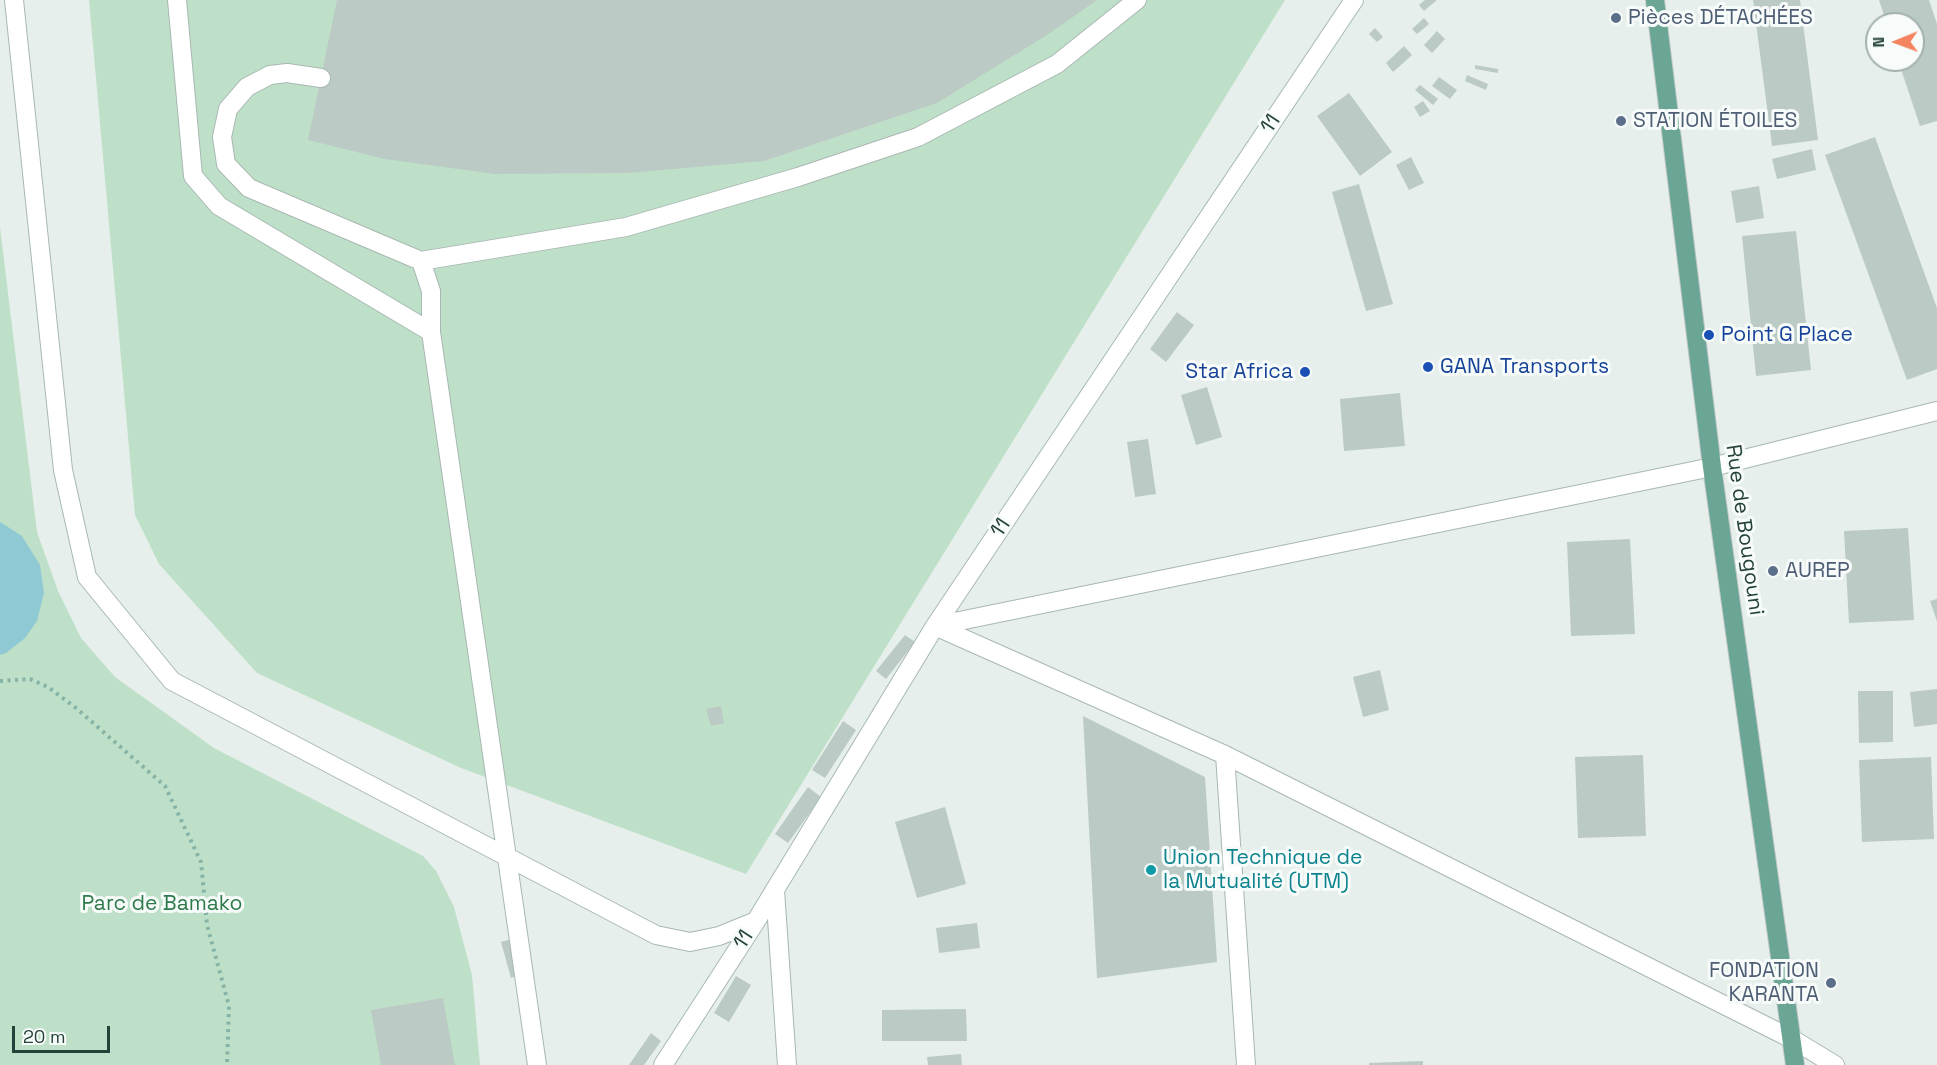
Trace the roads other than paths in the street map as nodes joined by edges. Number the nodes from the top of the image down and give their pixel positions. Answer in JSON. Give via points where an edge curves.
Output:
{"nodes":[{"id":1,"x":14,"y":0,"type":"edge"},
{"id":2,"x":177,"y":0,"type":"edge"},
{"id":3,"x":1137,"y":0,"type":"edge"},
{"id":4,"x":1354,"y":0,"type":"edge"},
{"id":5,"x":1655,"y":0,"type":"edge"},
{"id":6,"x":321,"y":78,"type":"dead end"},
{"id":7,"x":421,"y":261,"type":"junction"},
{"id":8,"x":431,"y":332,"type":"junction"},
{"id":9,"x":1937,"y":411,"type":"edge"},
{"id":10,"x":1712,"y":467,"type":"junction"},
{"id":11,"x":935,"y":626,"type":"junction"},
{"id":12,"x":1225,"y":755,"type":"junction"},
{"id":13,"x":508,"y":858,"type":"junction"},
{"id":14,"x":775,"y":890,"type":"junction"},
{"id":15,"x":756,"y":921,"type":"junction"},
{"id":16,"x":1792,"y":1039,"type":"junction"},
{"id":17,"x":537,"y":1065,"type":"edge"},
{"id":18,"x":663,"y":1065,"type":"edge"},
{"id":19,"x":787,"y":1065,"type":"edge"},
{"id":20,"x":1246,"y":1065,"type":"edge"},
{"id":21,"x":1795,"y":1065,"type":"edge"},
{"id":22,"x":1835,"y":1065,"type":"edge"}],
"edges":[{"from":1,"to":13,"type":"street","via":[[63,470],[87,577],[172,681]]},
{"from":2,"to":8,"type":"street","via":[[193,176],[219,206]]},
{"from":3,"to":7,"type":"street","via":[[1057,64],[918,137],[626,227]]},
{"from":4,"to":11,"type":"street","name":"11"},
{"from":5,"to":10,"type":"main road","name":"Rue de Bougouni"},
{"from":6,"to":7,"type":"street","via":[[270,75],[247,87],[228,109],[222,137],[226,164],[249,188]]},
{"from":7,"to":8,"type":"street","via":[[431,291]]},
{"from":8,"to":13,"type":"street"},
{"from":9,"to":10,"type":"street"},
{"from":10,"to":11,"type":"street"},
{"from":10,"to":16,"type":"main road","name":"Rue de Bougouni"},
{"from":11,"to":12,"type":"street"},
{"from":11,"to":14,"type":"street","name":"11"},
{"from":12,"to":16,"type":"street"},
{"from":12,"to":20,"type":"street"},
{"from":13,"to":15,"type":"street","via":[[656,935],[690,942]]},
{"from":13,"to":17,"type":"street"},
{"from":14,"to":15,"type":"street","name":"11"},
{"from":14,"to":19,"type":"street"},
{"from":15,"to":18,"type":"street","name":"11"},
{"from":16,"to":21,"type":"main road","name":"Rue de Bougouni"},
{"from":16,"to":22,"type":"street"}]}
